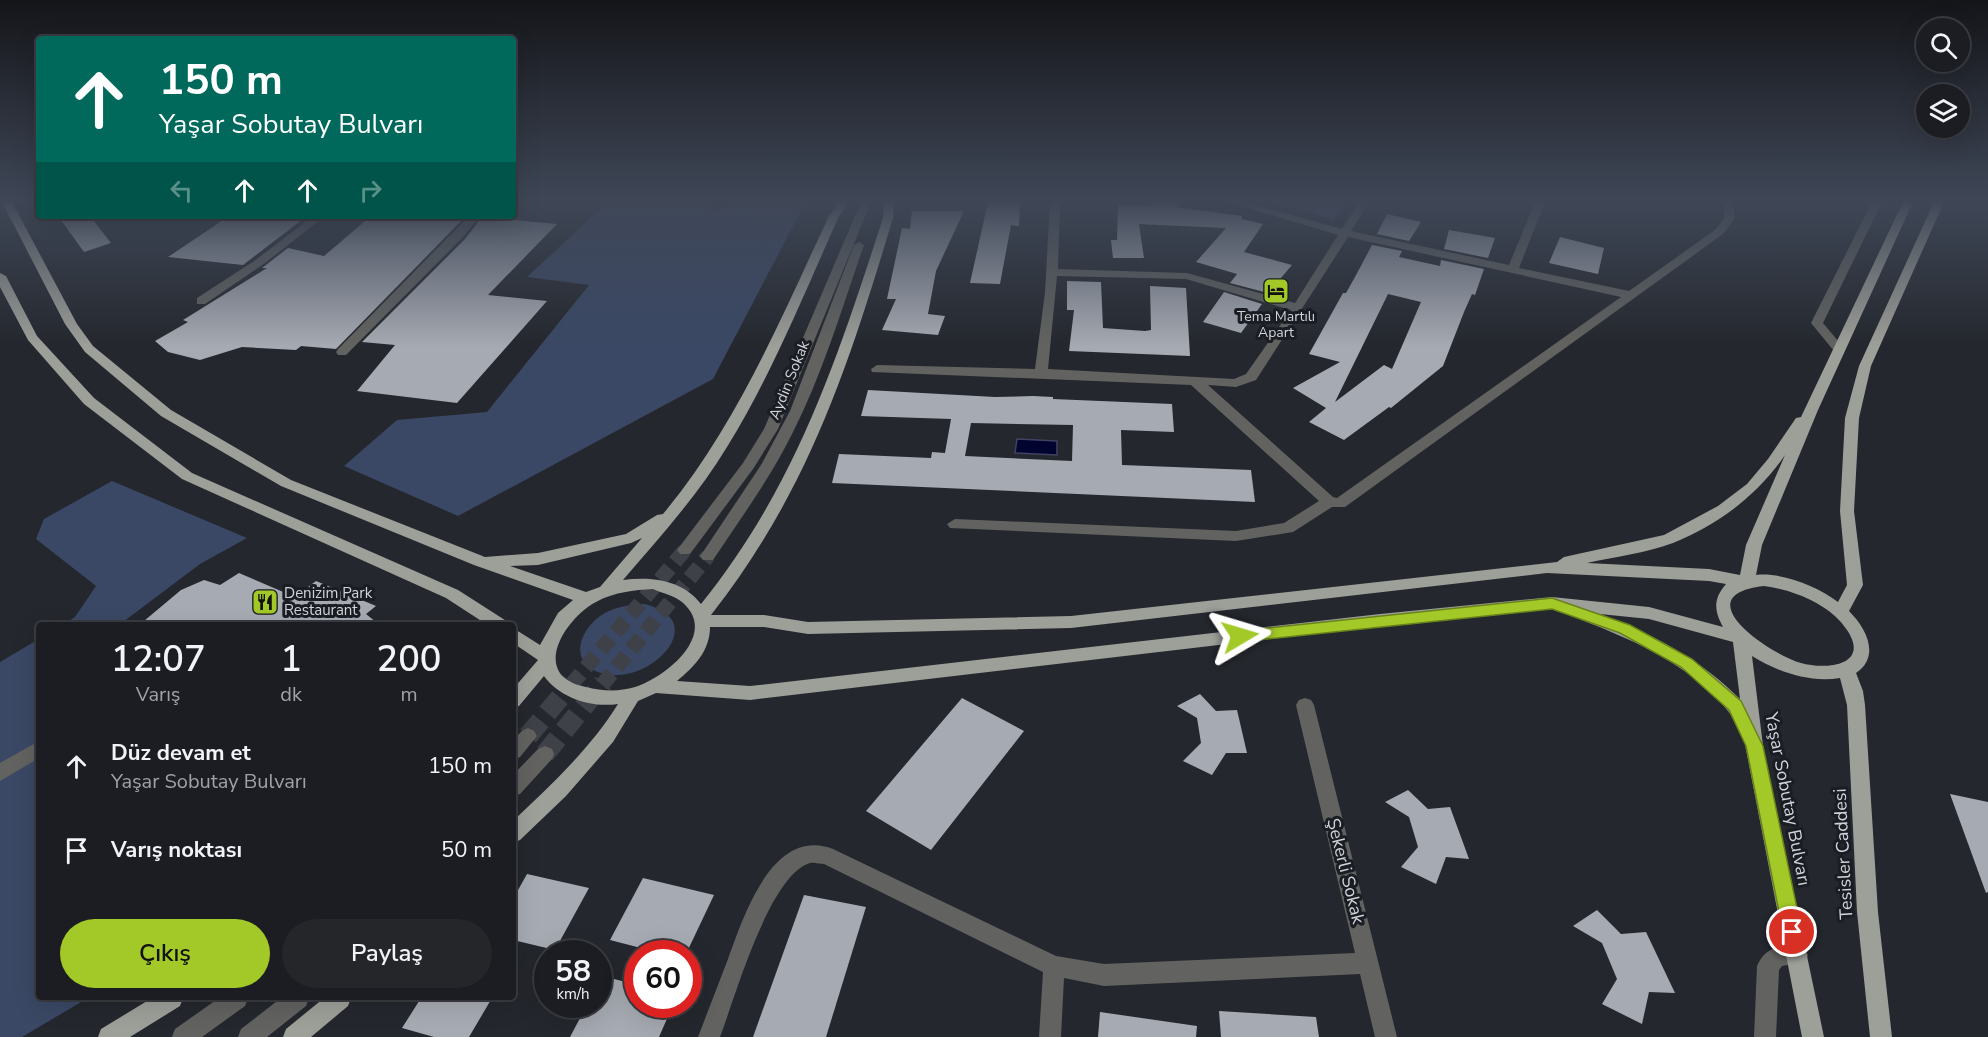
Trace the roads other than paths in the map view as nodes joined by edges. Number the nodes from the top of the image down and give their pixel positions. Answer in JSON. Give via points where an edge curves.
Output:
{"nodes":[{"id":1,"x":32,"y":250,"type":"edge"},
{"id":2,"x":275,"y":250,"type":"edge"},
{"id":3,"x":444,"y":250,"type":"edge"},
{"id":4,"x":818,"y":250,"type":"edge"},
{"id":5,"x":846,"y":250,"type":"edge"},
{"id":6,"x":855,"y":250,"type":"edge"},
{"id":7,"x":878,"y":250,"type":"edge"},
{"id":8,"x":1052,"y":250,"type":"edge"},
{"id":9,"x":1333,"y":250,"type":"edge"},
{"id":10,"x":1421,"y":250,"type":"edge"},
{"id":11,"x":1520,"y":250,"type":"edge"},
{"id":12,"x":1693,"y":250,"type":"edge"},
{"id":13,"x":1853,"y":250,"type":"edge"},
{"id":14,"x":1885,"y":250,"type":"edge"},
{"id":15,"x":1917,"y":250,"type":"edge"},
{"id":16,"x":1512,"y":271,"type":"junction"},
{"id":17,"x":1051,"y":272,"type":"junction"},
{"id":18,"x":0,"y":276,"type":"edge"},
{"id":19,"x":1630,"y":296,"type":"junction"},
{"id":20,"x":201,"y":301,"type":"dead end"},
{"id":21,"x":1298,"y":308,"type":"junction"},
{"id":22,"x":1839,"y":348,"type":"junction"},
{"id":23,"x":342,"y":352,"type":"dead end"},
{"id":24,"x":877,"y":369,"type":"dead end"},
{"id":25,"x":1041,"y":373,"type":"junction"},
{"id":26,"x":1196,"y":382,"type":"junction"},
{"id":27,"x":1811,"y":410,"type":"junction"},
{"id":28,"x":1329,"y":502,"type":"junction"},
{"id":29,"x":675,"y":511,"type":"junction"},
{"id":30,"x":956,"y":524,"type":"dead end"},
{"id":31,"x":685,"y":550,"type":"tunnel mouth"},
{"id":32,"x":708,"y":556,"type":"tunnel mouth"},
{"id":33,"x":480,"y":561,"type":"junction"},
{"id":34,"x":1547,"y":567,"type":"junction"},
{"id":35,"x":1747,"y":582,"type":"junction"},
{"id":36,"x":607,"y":589,"type":"junction"},
{"id":37,"x":587,"y":599,"type":"junction"},
{"id":38,"x":1552,"y":603,"type":"junction"},
{"id":39,"x":1840,"y":612,"type":"junction"},
{"id":40,"x":702,"y":617,"type":"junction"},
{"id":41,"x":496,"y":622,"type":"edge"},
{"id":42,"x":516,"y":636,"type":"edge"},
{"id":43,"x":1741,"y":638,"type":"junction"},
{"id":44,"x":547,"y":659,"type":"junction"},
{"id":45,"x":1846,"y":670,"type":"junction"},
{"id":46,"x":658,"y":687,"type":"junction"},
{"id":47,"x":632,"y":696,"type":"junction"},
{"id":48,"x":516,"y":697,"type":"edge"},
{"id":49,"x":1305,"y":705,"type":"dead end"},
{"id":50,"x":528,"y":736,"type":"tunnel mouth"},
{"id":51,"x":1754,"y":746,"type":"junction"},
{"id":52,"x":516,"y":749,"type":"edge"},
{"id":53,"x":36,"y":751,"type":"edge"},
{"id":54,"x":545,"y":754,"type":"tunnel mouth"},
{"id":55,"x":0,"y":773,"type":"edge"},
{"id":56,"x":516,"y":785,"type":"edge"},
{"id":57,"x":516,"y":831,"type":"edge"},
{"id":58,"x":1797,"y":955,"type":"junction"},
{"id":59,"x":1369,"y":963,"type":"junction"},
{"id":60,"x":1054,"y":966,"type":"junction"},
{"id":61,"x":169,"y":1000,"type":"edge"},
{"id":62,"x":234,"y":1000,"type":"edge"},
{"id":63,"x":295,"y":1000,"type":"edge"},
{"id":64,"x":338,"y":1000,"type":"edge"},
{"id":65,"x":303,"y":1034,"type":"edge"},
{"id":66,"x":109,"y":1037,"type":"edge"},
{"id":67,"x":183,"y":1037,"type":"edge"},
{"id":68,"x":249,"y":1037,"type":"edge"},
{"id":69,"x":709,"y":1037,"type":"edge"},
{"id":70,"x":1050,"y":1037,"type":"edge"},
{"id":71,"x":1386,"y":1037,"type":"edge"},
{"id":72,"x":1765,"y":1037,"type":"edge"},
{"id":73,"x":1813,"y":1037,"type":"edge"},
{"id":74,"x":1881,"y":1037,"type":"edge"}],
"edges":[{"from":1,"to":33,"type":"main road","via":[[71,324],[89,349],[166,413],[286,483]]},
{"from":2,"to":20,"type":"street"},
{"from":3,"to":23,"type":"street"},
{"from":4,"to":29,"type":"main road","via":[[753,389],[720,447]]},
{"from":5,"to":31,"type":"street","via":[[771,429]]},
{"from":6,"to":32,"type":"street","name":"Aydin Sokak","via":[[787,431]]},
{"from":7,"to":40,"type":"main road","via":[[840,368],[791,481]]},
{"from":8,"to":17,"type":"street"},
{"from":9,"to":21,"type":"street"},
{"from":10,"to":16,"type":"street"},
{"from":11,"to":16,"type":"street"},
{"from":12,"to":19,"type":"street"},
{"from":13,"to":22,"type":"street","via":[[1817,323]]},
{"from":14,"to":22,"type":"main road"},
{"from":15,"to":39,"type":"main road","via":[[1865,366],[1852,418],[1847,511],[1855,585]]},
{"from":16,"to":19,"type":"street"},
{"from":17,"to":21,"type":"street","via":[[1187,276]]},
{"from":17,"to":25,"type":"street"},
{"from":18,"to":41,"type":"main road","via":[[32,337],[89,401],[188,476],[452,594]]},
{"from":19,"to":28,"type":"street","via":[[1341,503]]},
{"from":21,"to":26,"type":"street","via":[[1251,377],[1236,383]]},
{"from":22,"to":27,"type":"main road"},
{"from":24,"to":25,"type":"street"},
{"from":25,"to":26,"type":"street"},
{"from":26,"to":28,"type":"street"},
{"from":27,"to":34,"type":"main road","via":[[1752,487],[1723,510],[1668,539]]},
{"from":27,"to":35,"type":"main road","via":[[1754,545]]},
{"from":28,"to":30,"type":"street","via":[[1288,528],[1236,536]]},
{"from":29,"to":33,"type":"main road","via":[[631,538],[538,559]]},
{"from":29,"to":36,"type":"main road"},
{"from":33,"to":37,"type":"main road"},
{"from":34,"to":35,"type":"main road","via":[[1709,575]]},
{"from":34,"to":40,"type":"main road","via":[[1071,622],[807,628]]},
{"from":35,"to":39,"type":"main road","via":[[1784,583],[1823,599]]},
{"from":35,"to":43,"type":"main road","via":[[1733,587],[1725,596],[1723,609]]},
{"from":36,"to":37,"type":"main road"},
{"from":36,"to":40,"type":"main road","via":[[655,583],[676,589],[692,599]]},
{"from":37,"to":44,"type":"main road","via":[[557,626],[549,642]]},
{"from":38,"to":43,"type":"main road","via":[[1649,613]]},
{"from":38,"to":46,"type":"main road","via":[[750,693]]},
{"from":38,"to":51,"type":"main road","via":[[1625,629],[1687,663],[1735,706]]},
{"from":39,"to":45,"type":"main road","via":[[1853,625],[1862,652],[1857,663]]},
{"from":40,"to":46,"type":"main road","via":[[704,633],[697,652],[681,671]]},
{"from":42,"to":44,"type":"main road"},
{"from":43,"to":45,"type":"main road","via":[[1759,652],[1805,671]]},
{"from":43,"to":51,"type":"main road","name":"Yaşar Sobutay Bulvarı"},
{"from":44,"to":47,"type":"main road","via":[[553,676],[566,689],[608,700]]},
{"from":44,"to":48,"type":"main road"},
{"from":45,"to":74,"type":"main road","name":"Tesisler Caddesi","via":[[1856,705],[1862,856]]},
{"from":46,"to":47,"type":"main road"},
{"from":47,"to":57,"type":"main road","via":[[607,736]]},
{"from":49,"to":59,"type":"street","name":"Şekerli Sokak"},
{"from":50,"to":52,"type":"street"},
{"from":51,"to":58,"type":"main road","name":"Yaşar Sobutay Bulvarı"},
{"from":53,"to":55,"type":"street"},
{"from":54,"to":56,"type":"street"},
{"from":58,"to":72,"type":"street","via":[[1777,956],[1768,966]]},
{"from":58,"to":73,"type":"main road","name":"Yaşar Sobutay Bulvarı"},
{"from":59,"to":60,"type":"street","via":[[1104,975]]},
{"from":59,"to":71,"type":"street","name":"Şekerli Sokak"},
{"from":60,"to":69,"type":"street","via":[[826,855],[807,854],[781,872],[760,902]]},
{"from":60,"to":70,"type":"street"},
{"from":61,"to":66,"type":"main road"},
{"from":62,"to":67,"type":"street"},
{"from":63,"to":68,"type":"street"},
{"from":64,"to":65,"type":"main road"}]}
